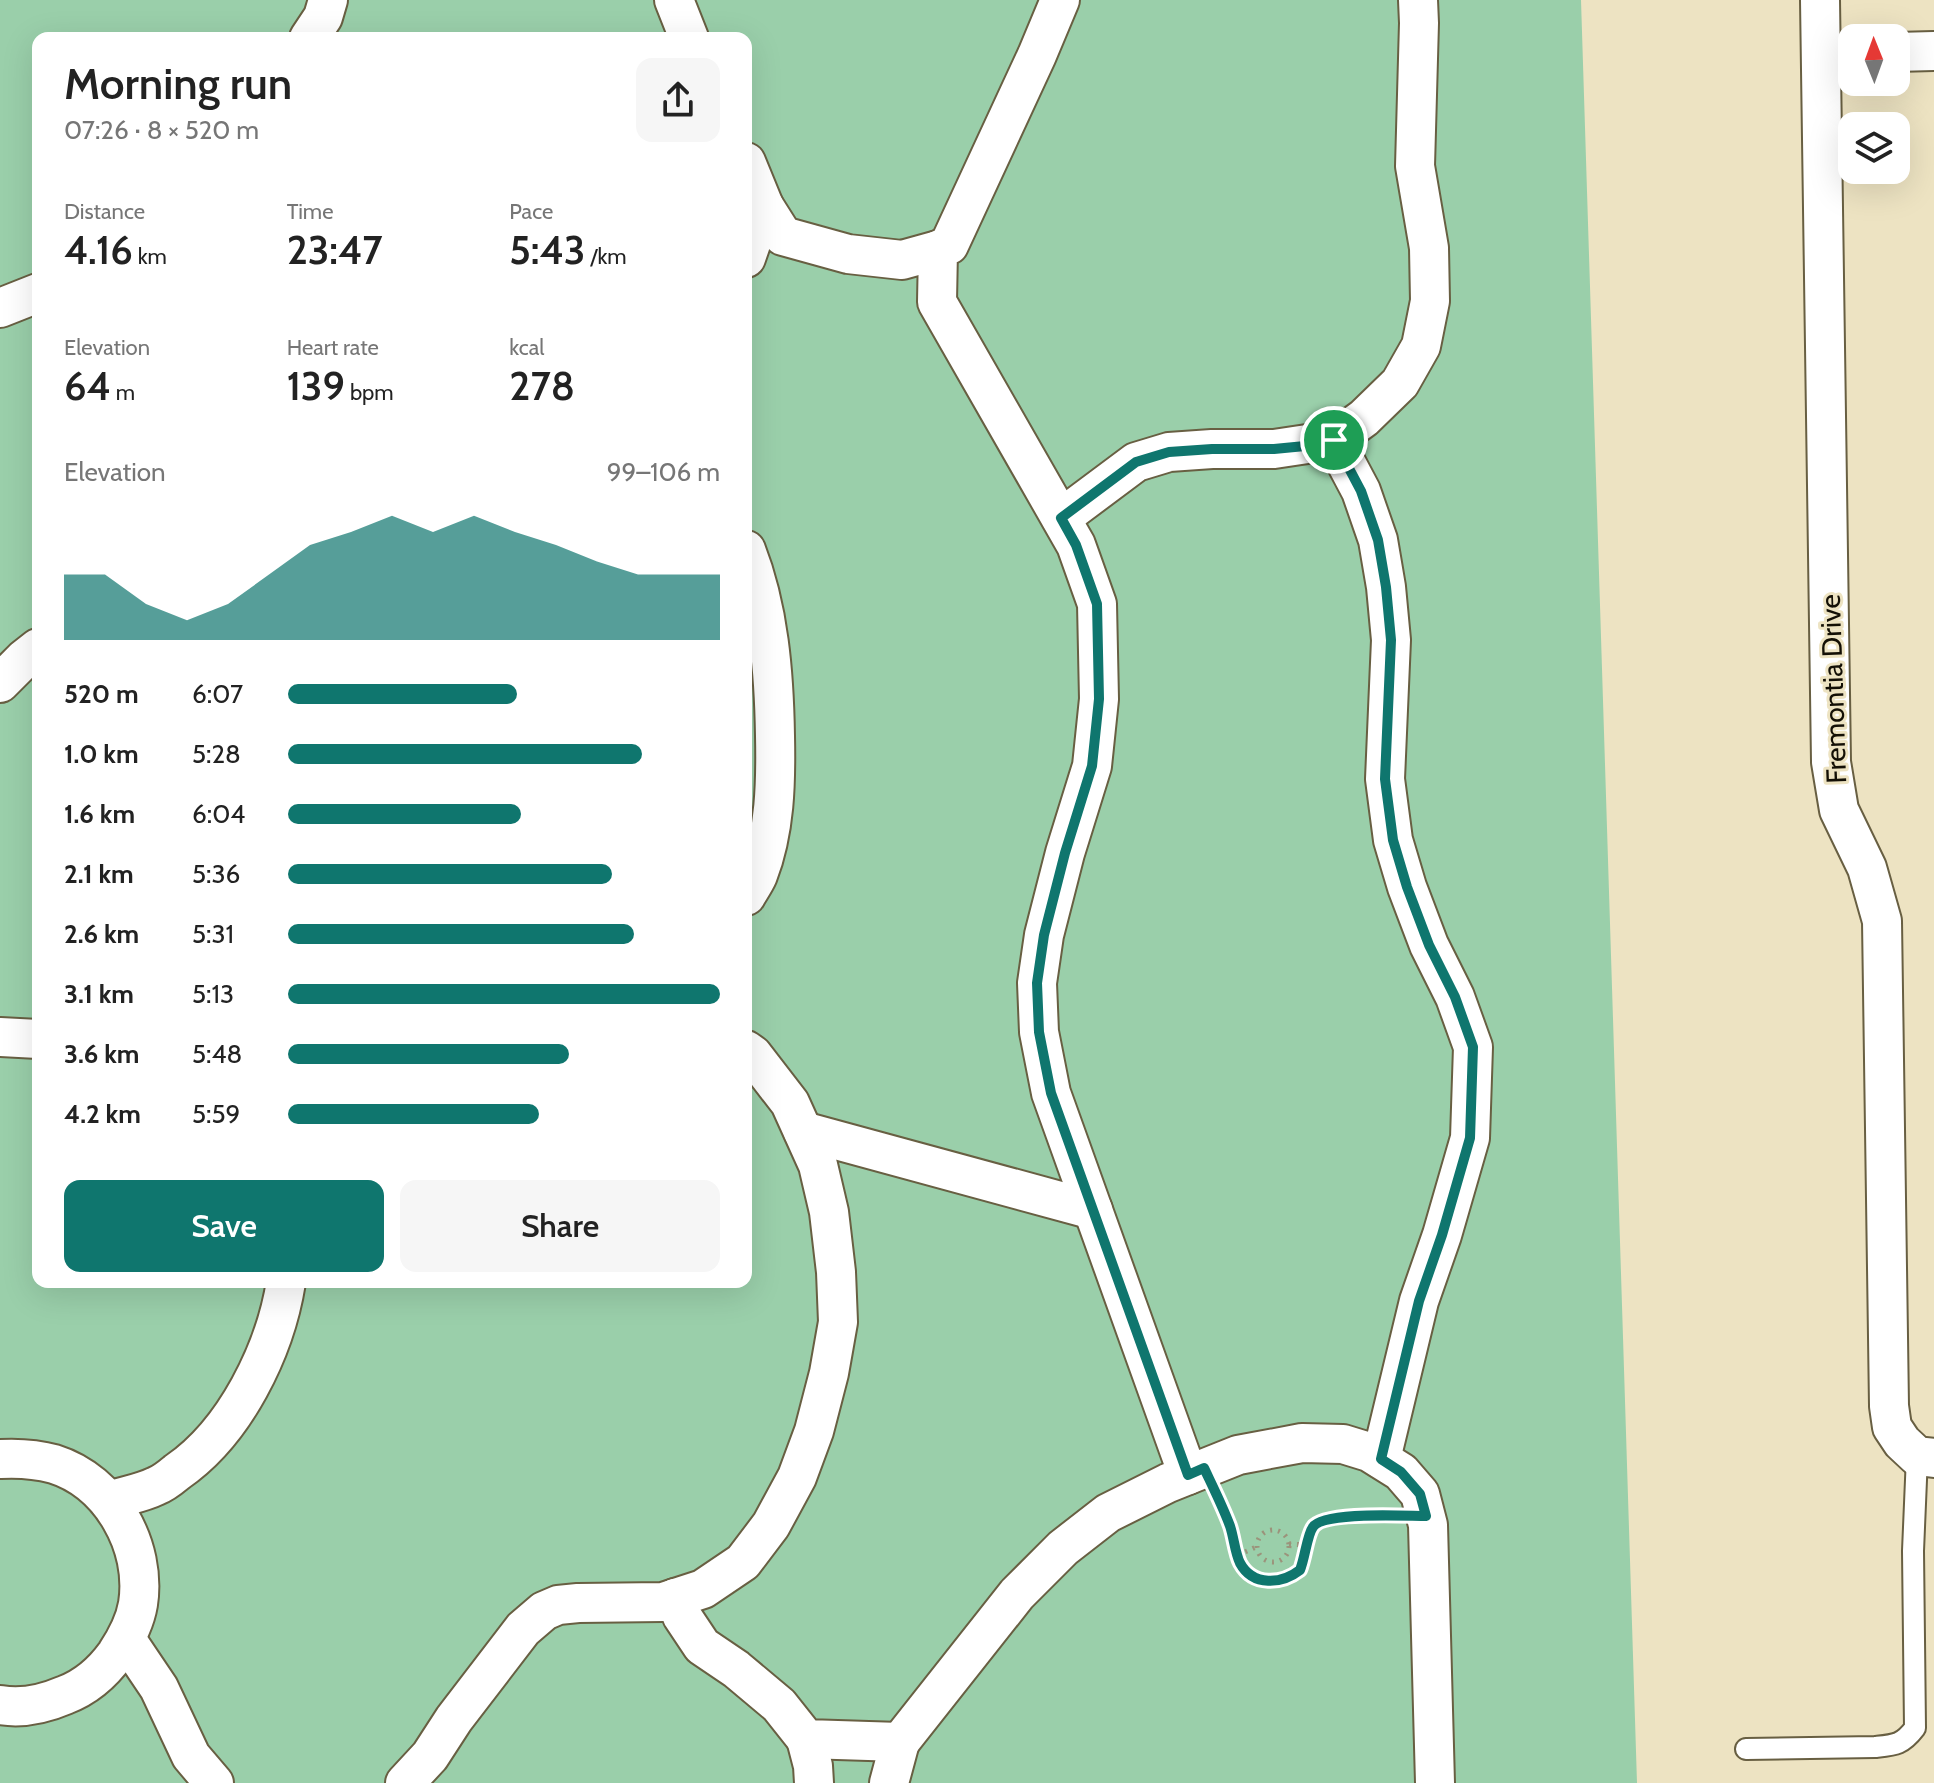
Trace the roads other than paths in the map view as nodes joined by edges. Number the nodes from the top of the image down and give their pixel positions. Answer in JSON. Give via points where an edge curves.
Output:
{"nodes":[{"id":1,"x":328,"y":0,"type":"edge"},
{"id":2,"x":674,"y":0,"type":"edge"},
{"id":3,"x":1060,"y":0,"type":"edge"},
{"id":4,"x":1418,"y":0,"type":"edge"},
{"id":5,"x":1820,"y":0,"type":"edge"},
{"id":6,"x":313,"y":32,"type":"edge"},
{"id":7,"x":687,"y":32,"type":"edge"},
{"id":8,"x":1934,"y":51,"type":"edge"},
{"id":9,"x":1910,"y":52,"type":"edge"},
{"id":10,"x":1836,"y":54,"type":"edge"},
{"id":11,"x":752,"y":177,"type":"edge"},
{"id":12,"x":764,"y":206,"type":"junction"},
{"id":13,"x":752,"y":241,"type":"edge"},
{"id":14,"x":938,"y":250,"type":"junction"},
{"id":15,"x":32,"y":295,"type":"edge"},
{"id":16,"x":0,"y":308,"type":"edge"},
{"id":17,"x":1334,"y":440,"type":"junction"},
{"id":18,"x":1061,"y":518,"type":"junction"},
{"id":19,"x":752,"y":571,"type":"edge"},
{"id":20,"x":32,"y":653,"type":"edge"},
{"id":21,"x":0,"y":683,"type":"edge"},
{"id":22,"x":752,"y":885,"type":"edge"},
{"id":23,"x":0,"y":1037,"type":"edge"},
{"id":24,"x":32,"y":1039,"type":"edge"},
{"id":25,"x":752,"y":1054,"type":"edge"},
{"id":26,"x":803,"y":1131,"type":"junction"},
{"id":27,"x":1093,"y":1210,"type":"junction"},
{"id":28,"x":285,"y":1288,"type":"edge"},
{"id":29,"x":1925,"y":1457,"type":"edge"},
{"id":30,"x":0,"y":1459,"type":"edge"},
{"id":31,"x":1381,"y":1459,"type":"junction"},
{"id":32,"x":1196,"y":1472,"type":"junction"},
{"id":33,"x":109,"y":1501,"type":"junction"},
{"id":34,"x":675,"y":1598,"type":"junction"},
{"id":35,"x":126,"y":1639,"type":"junction"},
{"id":36,"x":0,"y":1705,"type":"edge"},
{"id":37,"x":806,"y":1739,"type":"junction"},
{"id":38,"x":900,"y":1742,"type":"junction"},
{"id":39,"x":1746,"y":1749,"type":"dead end"},
{"id":40,"x":419,"y":1774,"type":"edge"},
{"id":41,"x":214,"y":1783,"type":"edge"},
{"id":42,"x":814,"y":1783,"type":"edge"},
{"id":43,"x":889,"y":1783,"type":"edge"},
{"id":44,"x":1435,"y":1783,"type":"edge"}],
"edges":[{"from":1,"to":6,"type":"street"},
{"from":2,"to":7,"type":"street"},
{"from":3,"to":14,"type":"street","via":[[949,245]]},
{"from":4,"to":17,"type":"street","via":[[1415,166],[1429,248],[1430,301],[1421,346],[1400,383]]},
{"from":5,"to":10,"type":"street","name":"Fremontia Drive"},
{"from":8,"to":9,"type":"street"},
{"from":10,"to":29,"type":"street","name":"Fremontia Drive","via":[[1831,762],[1839,810],[1867,868],[1882,921],[1889,1406],[1892,1427],[1902,1442]]},
{"from":11,"to":12,"type":"street"},
{"from":12,"to":13,"type":"street"},
{"from":12,"to":14,"type":"street","via":[[783,236],[848,254],[902,260]]},
{"from":14,"to":18,"type":"street","via":[[937,302]]},
{"from":15,"to":16,"type":"street"},
{"from":17,"to":18,"type":"street","via":[[1274,449],[1169,452],[1136,462]]},
{"from":17,"to":31,"type":"street","via":[[1361,491],[1378,540],[1386,587],[1391,640],[1385,779],[1393,840],[1429,945],[1473,1047],[1470,1138],[1419,1301]]},
{"from":18,"to":27,"type":"street","via":[[1097,604],[1099,699],[1092,766],[1044,935],[1037,983],[1039,1032],[1051,1093]]},
{"from":19,"to":22,"type":"street","via":[[767,625],[776,785],[768,838]]},
{"from":20,"to":21,"type":"street"},
{"from":23,"to":24,"type":"street"},
{"from":25,"to":26,"type":"street","via":[[790,1103]]},
{"from":26,"to":27,"type":"street"},
{"from":26,"to":34,"type":"street","via":[[829,1212],[838,1322],[814,1431],[771,1525],[743,1562],[703,1589]]},
{"from":27,"to":32,"type":"street"},
{"from":28,"to":33,"type":"street","via":[[254,1379],[225,1427],[194,1460],[157,1486]]},
{"from":29,"to":39,"type":"lane","via":[[1913,1551],[1915,1728],[1895,1745]]},
{"from":30,"to":33,"type":"street","via":[[55,1465],[84,1479]]},
{"from":31,"to":32,"type":"street","via":[[1343,1444],[1302,1443],[1238,1455]]},
{"from":31,"to":44,"type":"street","via":[[1420,1494],[1428,1525]]},
{"from":32,"to":38,"type":"street","via":[[1108,1513],[1063,1548],[1017,1594]]},
{"from":33,"to":35,"type":"street","via":[[128,1532],[138,1567],[138,1604]]},
{"from":34,"to":37,"type":"street","via":[[702,1646],[779,1705]]},
{"from":34,"to":40,"type":"street","via":[[558,1605],[544,1611],[523,1629]]},
{"from":35,"to":36,"type":"street","via":[[106,1668],[78,1690],[46,1704]]},
{"from":35,"to":41,"type":"street","via":[[159,1688],[191,1756]]},
{"from":37,"to":38,"type":"street"},
{"from":37,"to":42,"type":"street"},
{"from":38,"to":43,"type":"street"}]}
